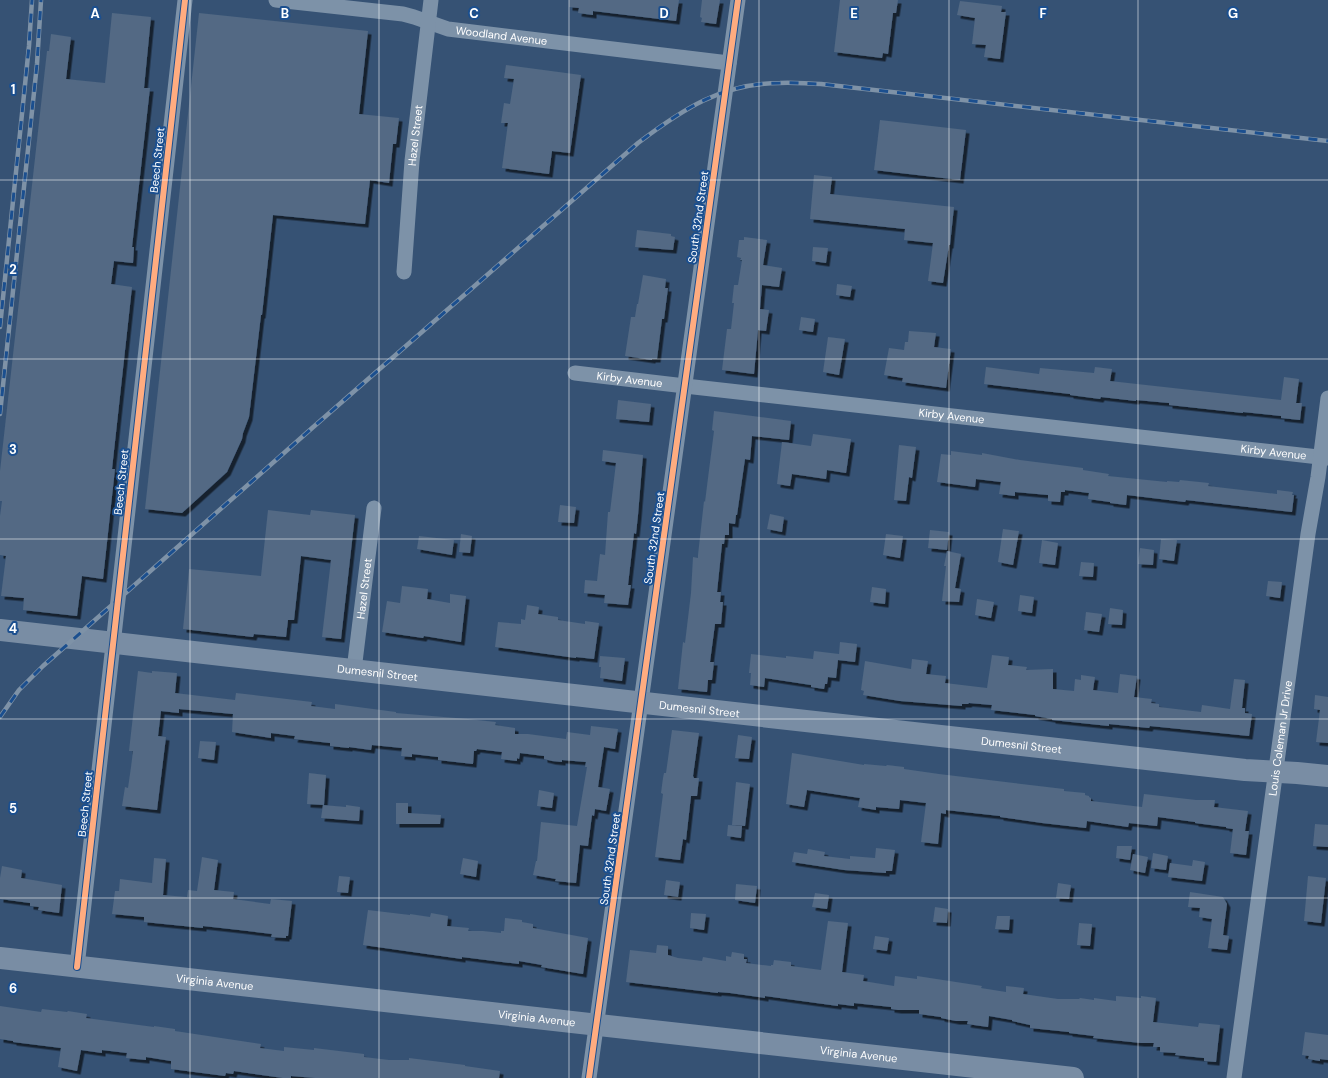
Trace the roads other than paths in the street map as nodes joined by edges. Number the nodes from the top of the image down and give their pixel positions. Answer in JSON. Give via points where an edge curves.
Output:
{"nodes":[{"id":1,"x":185,"y":0,"type":"edge"},
{"id":2,"x":276,"y":0,"type":"edge"},
{"id":3,"x":431,"y":0,"type":"edge"},
{"id":4,"x":738,"y":0,"type":"edge"},
{"id":5,"x":428,"y":22,"type":"junction"},
{"id":6,"x":730,"y":63,"type":"junction"},
{"id":7,"x":404,"y":272,"type":"dead end"},
{"id":8,"x":575,"y":373,"type":"dead end"},
{"id":9,"x":685,"y":386,"type":"junction"},
{"id":10,"x":1328,"y":398,"type":"edge"},
{"id":11,"x":1325,"y":457,"type":"edge"},
{"id":12,"x":374,"y":508,"type":"dead end"},
{"id":13,"x":0,"y":630,"type":"edge"},
{"id":14,"x":113,"y":643,"type":"junction"},
{"id":15,"x":354,"y":670,"type":"junction"},
{"id":16,"x":642,"y":702,"type":"junction"},
{"id":17,"x":1276,"y":772,"type":"junction"},
{"id":18,"x":1328,"y":776,"type":"edge"},
{"id":19,"x":0,"y":958,"type":"edge"},
{"id":20,"x":77,"y":967,"type":"junction"},
{"id":21,"x":597,"y":1026,"type":"junction"},
{"id":22,"x":589,"y":1078,"type":"edge"},
{"id":23,"x":1072,"y":1078,"type":"edge"},
{"id":24,"x":1234,"y":1078,"type":"edge"}],
"edges":[{"from":1,"to":14,"type":"street","name":"Beech Street"},
{"from":2,"to":5,"type":"street","name":"Woodland Avenue","via":[[403,14]]},
{"from":3,"to":5,"type":"street","name":"Hazel Street"},
{"from":4,"to":6,"type":"street","name":"South 32nd Street"},
{"from":5,"to":6,"type":"street","name":"Woodland Avenue","via":[[448,29]]},
{"from":5,"to":7,"type":"street","name":"Hazel Street","via":[[412,161]]},
{"from":6,"to":9,"type":"street","name":"South 32nd Street"},
{"from":8,"to":9,"type":"street","name":"Kirby Avenue"},
{"from":9,"to":11,"type":"street","name":"Kirby Avenue"},
{"from":9,"to":16,"type":"street","name":"South 32nd Street"},
{"from":10,"to":11,"type":"street","name":"Louis Coleman Jr Drive"},
{"from":11,"to":17,"type":"street","name":"Louis Coleman Jr Drive","via":[[1308,534]]},
{"from":12,"to":15,"type":"street","name":"Hazel Street"},
{"from":13,"to":14,"type":"main road","name":"Dumesnil Street"},
{"from":14,"to":15,"type":"main road","name":"Dumesnil Street"},
{"from":14,"to":20,"type":"street","name":"Beech Street"},
{"from":15,"to":16,"type":"main road","name":"Dumesnil Street"},
{"from":16,"to":17,"type":"main road","name":"Dumesnil Street"},
{"from":16,"to":21,"type":"street","name":"South 32nd Street"},
{"from":17,"to":18,"type":"main road","name":"Dumesnil Street"},
{"from":17,"to":24,"type":"street","name":"Louis Coleman Jr Drive"},
{"from":19,"to":20,"type":"main road","name":"Virginia Avenue"},
{"from":20,"to":21,"type":"main road","name":"Virginia Avenue"},
{"from":21,"to":22,"type":"street","name":"South 32nd Street"},
{"from":21,"to":23,"type":"main road","name":"Virginia Avenue"}]}
